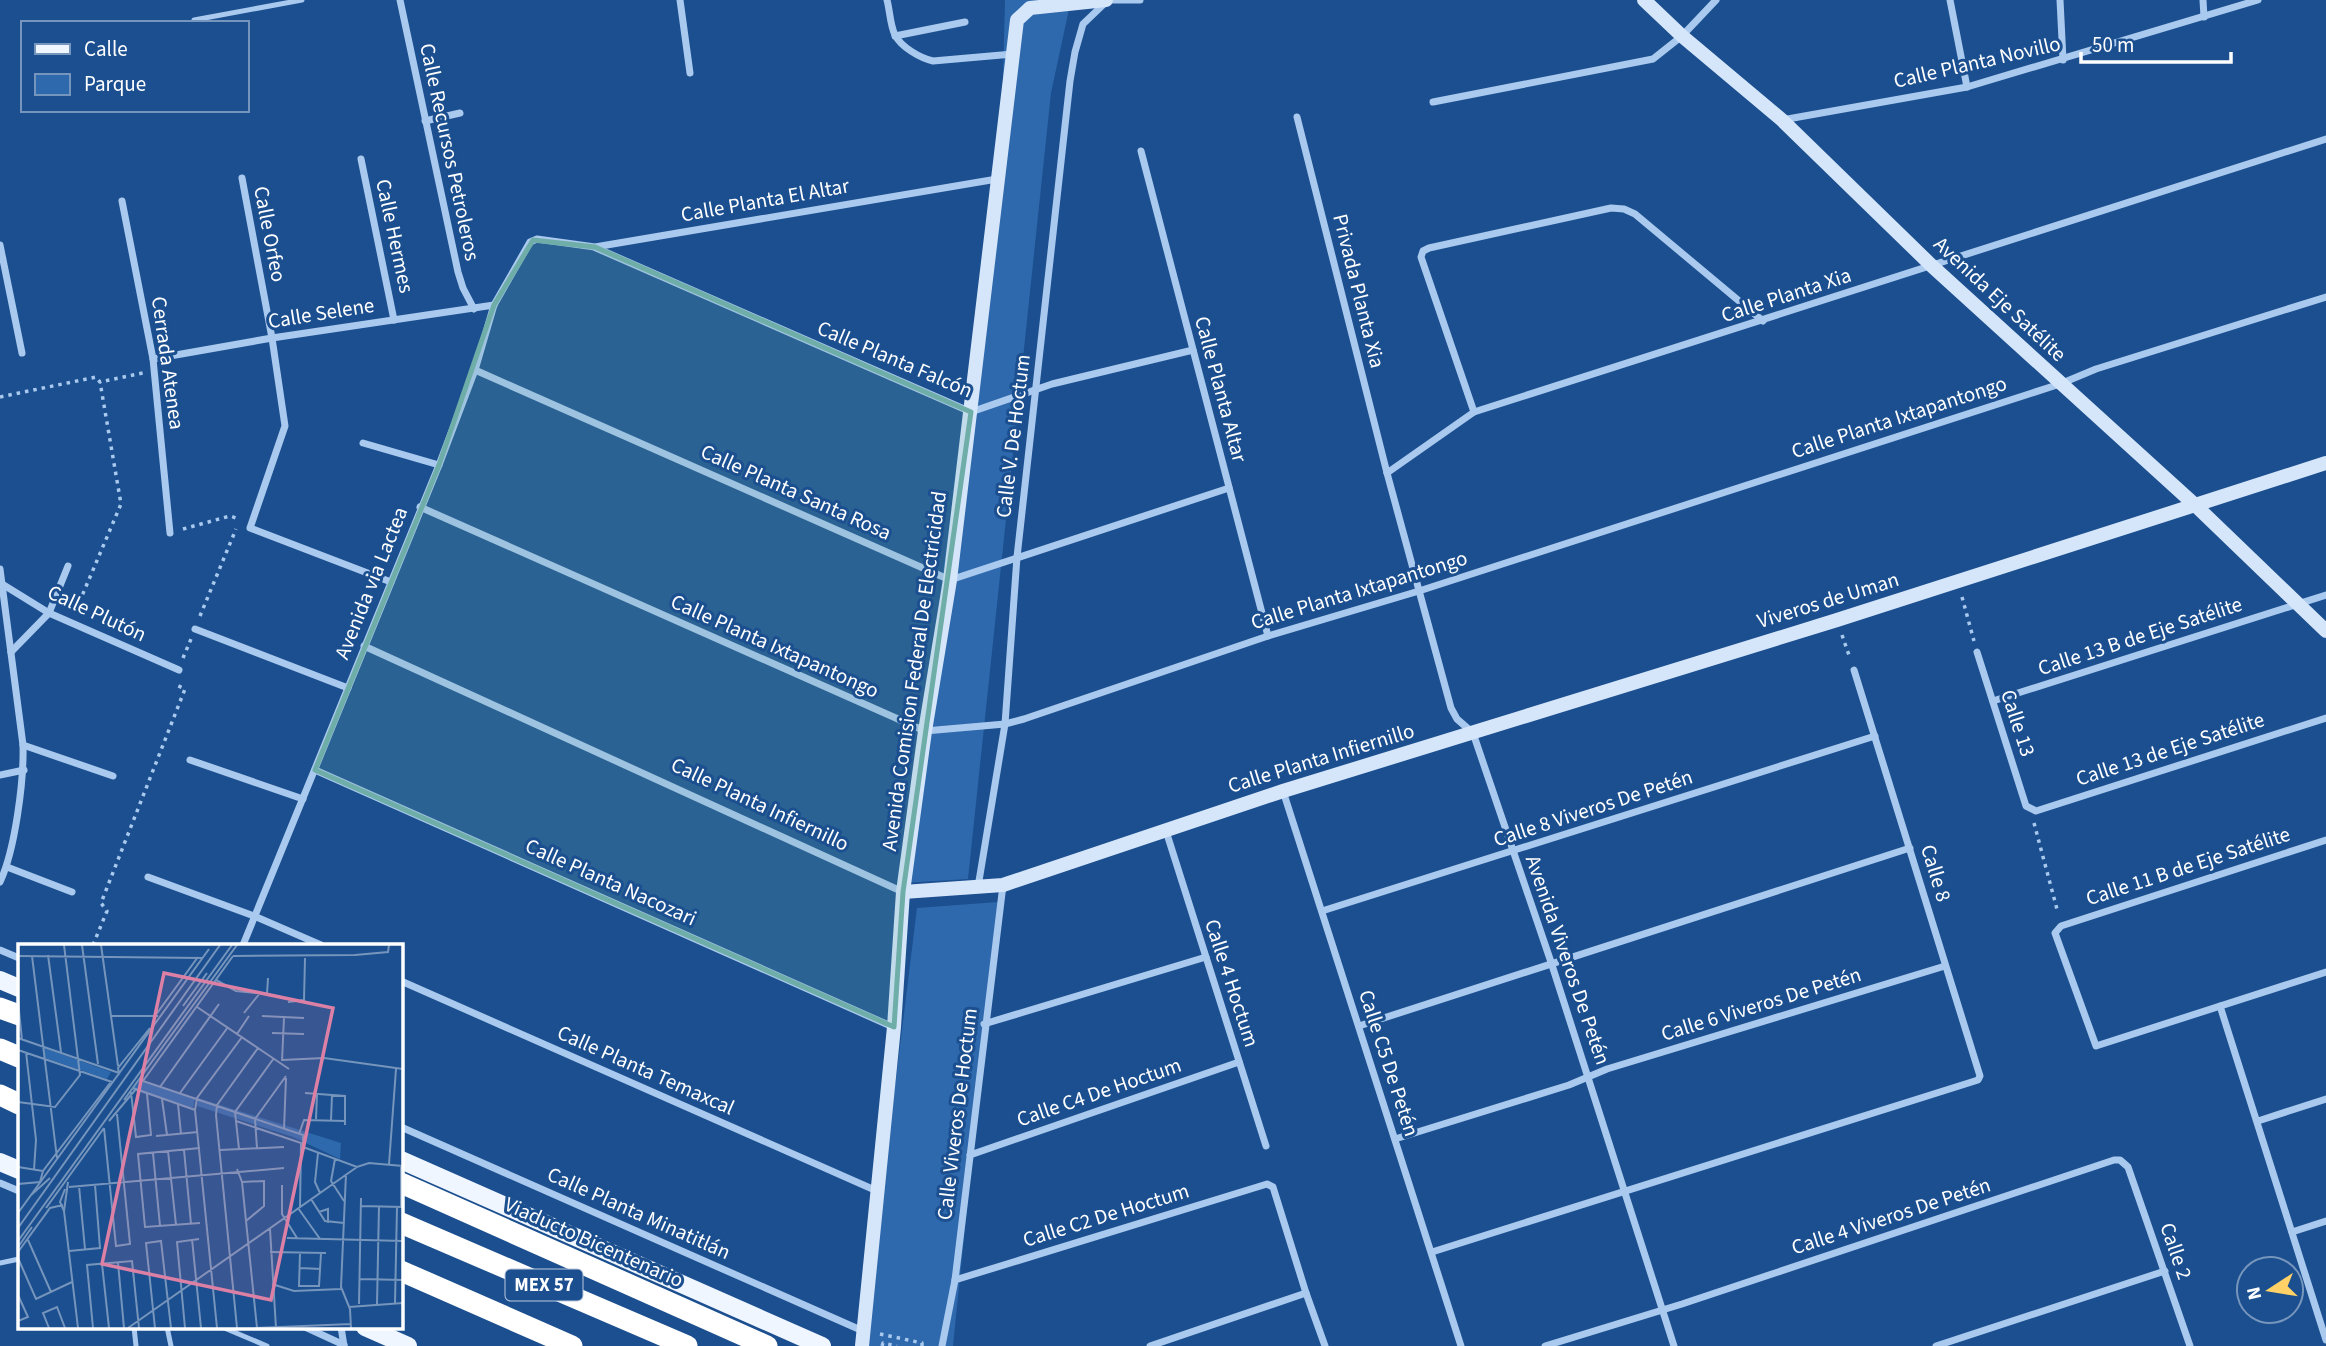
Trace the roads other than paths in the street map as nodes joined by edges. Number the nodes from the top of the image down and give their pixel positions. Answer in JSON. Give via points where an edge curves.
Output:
{"nodes":[{"id":1,"x":302,"y":0,"type":"edge"},
{"id":2,"x":400,"y":0,"type":"edge"},
{"id":3,"x":680,"y":0,"type":"edge"},
{"id":4,"x":887,"y":0,"type":"edge"},
{"id":5,"x":1108,"y":0,"type":"edge"},
{"id":6,"x":1140,"y":0,"type":"edge"},
{"id":7,"x":1644,"y":0,"type":"edge"},
{"id":8,"x":1716,"y":0,"type":"edge"},
{"id":9,"x":1950,"y":0,"type":"edge"},
{"id":10,"x":2060,"y":0,"type":"edge"},
{"id":11,"x":2203,"y":0,"type":"edge"},
{"id":12,"x":2258,"y":0,"type":"edge"},
{"id":13,"x":2204,"y":17,"type":"junction"},
{"id":14,"x":194,"y":20,"type":"dead end"},
{"id":15,"x":965,"y":22,"type":"dead end"},
{"id":16,"x":895,"y":36,"type":"junction"},
{"id":17,"x":1682,"y":36,"type":"junction"},
{"id":18,"x":1013,"y":54,"type":"junction"},
{"id":19,"x":2063,"y":60,"type":"junction"},
{"id":20,"x":690,"y":73,"type":"dead end"},
{"id":21,"x":1966,"y":87,"type":"junction"},
{"id":22,"x":1433,"y":102,"type":"dead end"},
{"id":23,"x":460,"y":113,"type":"dead end"},
{"id":24,"x":1297,"y":117,"type":"dead end"},
{"id":25,"x":1782,"y":120,"type":"junction"},
{"id":26,"x":425,"y":121,"type":"junction"},
{"id":27,"x":2326,"y":139,"type":"edge"},
{"id":28,"x":1141,"y":151,"type":"dead end"},
{"id":29,"x":361,"y":159,"type":"dead end"},
{"id":30,"x":242,"y":178,"type":"dead end"},
{"id":31,"x":999,"y":179,"type":"junction"},
{"id":32,"x":122,"y":201,"type":"dead end"},
{"id":33,"x":537,"y":239,"type":"joint"},
{"id":34,"x":0,"y":245,"type":"edge"},
{"id":35,"x":594,"y":247,"type":"junction"},
{"id":36,"x":1932,"y":266,"type":"junction"},
{"id":37,"x":2326,"y":297,"type":"edge"},
{"id":38,"x":495,"y":305,"type":"junction"},
{"id":39,"x":474,"y":309,"type":"junction"},
{"id":40,"x":394,"y":320,"type":"junction"},
{"id":41,"x":1763,"y":321,"type":"junction"},
{"id":42,"x":272,"y":338,"type":"junction"},
{"id":43,"x":1193,"y":350,"type":"junction"},
{"id":44,"x":22,"y":353,"type":"dead end"},
{"id":45,"x":153,"y":359,"type":"junction"},
{"id":46,"x":475,"y":370,"type":"junction"},
{"id":47,"x":2060,"y":384,"type":"junction"},
{"id":48,"x":1036,"y":390,"type":"junction"},
{"id":49,"x":971,"y":412,"type":"junction"},
{"id":50,"x":1474,"y":412,"type":"junction"},
{"id":51,"x":363,"y":443,"type":"dead end"},
{"id":52,"x":2326,"y":463,"type":"edge"},
{"id":53,"x":439,"y":465,"type":"junction"},
{"id":54,"x":1387,"y":474,"type":"junction"},
{"id":55,"x":1229,"y":488,"type":"junction"},
{"id":56,"x":2195,"y":505,"type":"junction"},
{"id":57,"x":420,"y":506,"type":"junction"},
{"id":58,"x":170,"y":533,"type":"road end"},
{"id":59,"x":1017,"y":557,"type":"junction"},
{"id":60,"x":68,"y":566,"type":"dead end"},
{"id":61,"x":0,"y":569,"type":"edge"},
{"id":62,"x":950,"y":580,"type":"junction"},
{"id":63,"x":391,"y":582,"type":"junction"},
{"id":64,"x":2,"y":584,"type":"junction"},
{"id":65,"x":1419,"y":591,"type":"junction"},
{"id":66,"x":2326,"y":595,"type":"edge"},
{"id":67,"x":2297,"y":604,"type":"junction"},
{"id":68,"x":49,"y":613,"type":"junction"},
{"id":69,"x":195,"y":629,"type":"road end"},
{"id":70,"x":2326,"y":631,"type":"edge"},
{"id":71,"x":1268,"y":636,"type":"junction"},
{"id":72,"x":364,"y":646,"type":"junction"},
{"id":73,"x":11,"y":652,"type":"junction"},
{"id":74,"x":1977,"y":652,"type":"road end"},
{"id":75,"x":0,"y":654,"type":"edge"},
{"id":76,"x":178,"y":670,"type":"road end"},
{"id":77,"x":1854,"y":670,"type":"road end"},
{"id":78,"x":348,"y":688,"type":"junction"},
{"id":79,"x":1993,"y":701,"type":"junction"},
{"id":80,"x":2326,"y":718,"type":"edge"},
{"id":81,"x":1005,"y":724,"type":"junction"},
{"id":82,"x":925,"y":731,"type":"junction"},
{"id":83,"x":1473,"y":733,"type":"junction"},
{"id":84,"x":1875,"y":736,"type":"junction"},
{"id":85,"x":23,"y":746,"type":"junction"},
{"id":86,"x":190,"y":760,"type":"dead end"},
{"id":87,"x":24,"y":770,"type":"junction"},
{"id":88,"x":315,"y":770,"type":"junction"},
{"id":89,"x":0,"y":775,"type":"edge"},
{"id":90,"x":113,"y":776,"type":"dead end"},
{"id":91,"x":1283,"y":791,"type":"junction"},
{"id":92,"x":303,"y":799,"type":"junction"},
{"id":93,"x":2028,"y":807,"type":"joint"},
{"id":94,"x":1166,"y":831,"type":"junction"},
{"id":95,"x":2326,"y":840,"type":"edge"},
{"id":96,"x":1910,"y":848,"type":"junction"},
{"id":97,"x":1513,"y":852,"type":"junction"},
{"id":98,"x":7,"y":867,"type":"junction"},
{"id":99,"x":148,"y":877,"type":"dead end"},
{"id":100,"x":0,"y":882,"type":"edge"},
{"id":101,"x":1003,"y":885,"type":"junction"},
{"id":102,"x":978,"y":887,"type":"junction"},
{"id":103,"x":72,"y":892,"type":"dead end"},
{"id":104,"x":903,"y":892,"type":"junction"},
{"id":105,"x":1322,"y":911,"type":"junction"},
{"id":106,"x":254,"y":916,"type":"junction"},
{"id":107,"x":243,"y":944,"type":"edge"},
{"id":108,"x":319,"y":944,"type":"edge"},
{"id":109,"x":0,"y":950,"type":"edge"},
{"id":110,"x":1206,"y":957,"type":"junction"},
{"id":111,"x":18,"y":958,"type":"edge"},
{"id":112,"x":1551,"y":962,"type":"junction"},
{"id":113,"x":1945,"y":966,"type":"junction"},
{"id":114,"x":2326,"y":972,"type":"edge"},
{"id":115,"x":0,"y":979,"type":"edge"},
{"id":116,"x":402,"y":981,"type":"edge"},
{"id":117,"x":18,"y":988,"type":"edge"},
{"id":118,"x":2220,"y":1006,"type":"junction"},
{"id":119,"x":0,"y":1007,"type":"edge"},
{"id":120,"x":18,"y":1016,"type":"edge"},
{"id":121,"x":984,"y":1024,"type":"junction"},
{"id":122,"x":1359,"y":1026,"type":"junction"},
{"id":123,"x":894,"y":1027,"type":"junction"},
{"id":124,"x":0,"y":1049,"type":"edge"},
{"id":125,"x":18,"y":1058,"type":"edge"},
{"id":126,"x":1239,"y":1062,"type":"junction"},
{"id":127,"x":1589,"y":1077,"type":"junction"},
{"id":128,"x":0,"y":1096,"type":"edge"},
{"id":129,"x":2326,"y":1099,"type":"edge"},
{"id":130,"x":18,"y":1104,"type":"edge"},
{"id":131,"x":2258,"y":1121,"type":"junction"},
{"id":132,"x":402,"y":1127,"type":"edge"},
{"id":133,"x":1395,"y":1139,"type":"junction"},
{"id":134,"x":1266,"y":1146,"type":"dead end"},
{"id":135,"x":970,"y":1155,"type":"junction"},
{"id":136,"x":402,"y":1160,"type":"edge"},
{"id":137,"x":0,"y":1162,"type":"edge"},
{"id":138,"x":2128,"y":1167,"type":"joint"},
{"id":139,"x":18,"y":1170,"type":"edge"},
{"id":140,"x":0,"y":1183,"type":"edge"},
{"id":141,"x":402,"y":1183,"type":"edge"},
{"id":142,"x":18,"y":1191,"type":"edge"},
{"id":143,"x":878,"y":1192,"type":"junction"},
{"id":144,"x":1624,"y":1193,"type":"junction"},
{"id":145,"x":2326,"y":1221,"type":"edge"},
{"id":146,"x":402,"y":1223,"type":"edge"},
{"id":147,"x":2292,"y":1231,"type":"junction"},
{"id":148,"x":1432,"y":1252,"type":"junction"},
{"id":149,"x":18,"y":1259,"type":"edge"},
{"id":150,"x":0,"y":1263,"type":"edge"},
{"id":151,"x":402,"y":1271,"type":"edge"},
{"id":152,"x":2165,"y":1271,"type":"junction"},
{"id":153,"x":955,"y":1280,"type":"junction"},
{"id":154,"x":1306,"y":1293,"type":"junction"},
{"id":155,"x":1662,"y":1310,"type":"junction"},
{"id":156,"x":134,"y":1328,"type":"edge"},
{"id":157,"x":166,"y":1328,"type":"edge"},
{"id":158,"x":224,"y":1328,"type":"edge"},
{"id":159,"x":307,"y":1328,"type":"edge"},
{"id":160,"x":367,"y":1328,"type":"edge"},
{"id":161,"x":863,"y":1339,"type":"edge"},
{"id":162,"x":2326,"y":1339,"type":"edge"},
{"id":163,"x":344,"y":1345,"type":"edge"},
{"id":164,"x":136,"y":1346,"type":"edge"},
{"id":165,"x":171,"y":1346,"type":"edge"},
{"id":166,"x":266,"y":1346,"type":"edge"},
{"id":167,"x":408,"y":1346,"type":"edge"},
{"id":168,"x":572,"y":1346,"type":"edge"},
{"id":169,"x":687,"y":1346,"type":"edge"},
{"id":170,"x":767,"y":1346,"type":"edge"},
{"id":171,"x":822,"y":1346,"type":"edge"},
{"id":172,"x":942,"y":1346,"type":"edge"},
{"id":173,"x":1150,"y":1346,"type":"edge"},
{"id":174,"x":1325,"y":1346,"type":"edge"},
{"id":175,"x":1461,"y":1346,"type":"edge"},
{"id":176,"x":1545,"y":1346,"type":"edge"},
{"id":177,"x":1674,"y":1346,"type":"edge"},
{"id":178,"x":1936,"y":1346,"type":"edge"},
{"id":179,"x":2190,"y":1346,"type":"edge"}],
"edges":[{"from":1,"to":14,"type":"lane"},
{"from":2,"to":26,"type":"street","name":"Calle Recursos Petroleros"},
{"from":3,"to":20,"type":"street"},
{"from":4,"to":16,"type":"street"},
{"from":5,"to":6,"type":"street"},
{"from":5,"to":18,"type":"street","name":"Avenida Comision Federal De Electricidad","via":[[1030,8],[1017,20]]},
{"from":5,"to":48,"type":"street","name":"Calle V. De Hoctum","via":[[1083,24],[1075,52]]},
{"from":7,"to":17,"type":"street","name":"Avenida Eje Satélite"},
{"from":8,"to":17,"type":"street"},
{"from":9,"to":21,"type":"street"},
{"from":10,"to":19,"type":"street"},
{"from":11,"to":13,"type":"street"},
{"from":12,"to":13,"type":"street","name":"Calle Planta Novillo"},
{"from":13,"to":19,"type":"street","name":"Calle Planta Novillo"},
{"from":15,"to":16,"type":"street"},
{"from":16,"to":18,"type":"street","via":[[917,55],[933,61]]},
{"from":17,"to":22,"type":"street","via":[[1653,59]]},
{"from":17,"to":25,"type":"street","name":"Avenida Eje Satélite"},
{"from":18,"to":31,"type":"street","name":"Avenida Comision Federal De Electricidad"},
{"from":19,"to":21,"type":"street","name":"Calle Planta Novillo"},
{"from":21,"to":25,"type":"street","name":"Calle Planta Novillo"},
{"from":23,"to":26,"type":"street"},
{"from":24,"to":54,"type":"street","name":"Privada Planta Xia"},
{"from":25,"to":36,"type":"street","name":"Avenida Eje Satélite"},
{"from":26,"to":39,"type":"street","name":"Calle Recursos Petroleros","via":[[458,272]]},
{"from":27,"to":36,"type":"street","name":"Calle Planta Xia"},
{"from":28,"to":43,"type":"street","name":"Calle Planta Altar"},
{"from":29,"to":40,"type":"street","name":"Calle Hermes"},
{"from":30,"to":42,"type":"street","name":"Calle Orfeo"},
{"from":31,"to":35,"type":"street","name":"Calle Planta El Altar"},
{"from":31,"to":49,"type":"street","name":"Avenida Comision Federal De Electricidad"},
{"from":32,"to":45,"type":"street","name":"Cerrada Atenea"},
{"from":33,"to":35,"type":"street","name":"Calle Planta El Altar"},
{"from":33,"to":38,"type":"street","name":"Avenida via Lactea","via":[[530,242]]},
{"from":34,"to":44,"type":"street"},
{"from":35,"to":49,"type":"street","name":"Calle Planta Falcón"},
{"from":36,"to":41,"type":"street","name":"Calle Planta Xia"},
{"from":36,"to":47,"type":"street","name":"Avenida Eje Satélite"},
{"from":37,"to":47,"type":"street","name":"Calle Planta Ixtapantongo"},
{"from":38,"to":39,"type":"street","name":"Calle Selene"},
{"from":38,"to":46,"type":"street","name":"Avenida via Lactea"},
{"from":39,"to":40,"type":"street","name":"Calle Selene"},
{"from":40,"to":42,"type":"street","name":"Calle Selene"},
{"from":41,"to":50,"type":"street","name":"Calle Planta Xia"},
{"from":41,"to":50,"type":"street","via":[[1624,209],[1611,208],[1429,248],[1421,257]]},
{"from":42,"to":45,"type":"street","name":"Calle Selene"},
{"from":42,"to":63,"type":"street","via":[[285,426],[250,528]]},
{"from":43,"to":48,"type":"street","name":"Calle Planta Falcón"},
{"from":43,"to":55,"type":"street","name":"Calle Planta Altar"},
{"from":45,"to":58,"type":"street","name":"Cerrada Atenea"},
{"from":46,"to":53,"type":"street","name":"Avenida via Lactea"},
{"from":46,"to":62,"type":"street","name":"Calle Planta Santa Rosa"},
{"from":47,"to":56,"type":"street","name":"Avenida Eje Satélite"},
{"from":47,"to":65,"type":"street","name":"Calle Planta Ixtapantongo"},
{"from":48,"to":49,"type":"street","name":"Calle Planta Falcón"},
{"from":48,"to":59,"type":"street","name":"Calle V. De Hoctum"},
{"from":49,"to":62,"type":"street","name":"Avenida Comision Federal De Electricidad"},
{"from":50,"to":54,"type":"street","name":"Calle Planta Xia"},
{"from":51,"to":53,"type":"street"},
{"from":52,"to":56,"type":"street","name":"Viveros de Uman"},
{"from":53,"to":57,"type":"street","name":"Avenida via Lactea"},
{"from":54,"to":65,"type":"street"},
{"from":55,"to":59,"type":"street"},
{"from":55,"to":71,"type":"street","name":"Calle Planta Altar"},
{"from":56,"to":67,"type":"street","name":"Avenida Eje Satélite"},
{"from":56,"to":83,"type":"street","name":"Viveros de Uman"},
{"from":57,"to":63,"type":"street","name":"Avenida via Lactea"},
{"from":57,"to":82,"type":"street","name":"Calle Planta Ixtapantongo"},
{"from":59,"to":62,"type":"street"},
{"from":59,"to":81,"type":"street","name":"Calle V. De Hoctum"},
{"from":60,"to":68,"type":"street"},
{"from":61,"to":64,"type":"street"},
{"from":62,"to":82,"type":"street","name":"Avenida Comision Federal De Electricidad"},
{"from":63,"to":72,"type":"street","name":"Avenida via Lactea"},
{"from":64,"to":68,"type":"street","name":"Calle Plutón"},
{"from":64,"to":73,"type":"street"},
{"from":65,"to":71,"type":"street","name":"Calle Planta Ixtapantongo"},
{"from":65,"to":83,"type":"street","name":"Avenida Viveros De Petén","via":[[1451,708]]},
{"from":66,"to":67,"type":"street","name":"Calle 13 B de Eje Satélite"},
{"from":67,"to":70,"type":"street","name":"Avenida Eje Satélite"},
{"from":67,"to":79,"type":"street","name":"Calle 13 B de Eje Satélite"},
{"from":68,"to":73,"type":"street"},
{"from":68,"to":76,"type":"street","name":"Calle Plutón"},
{"from":69,"to":78,"type":"street"},
{"from":71,"to":81,"type":"street","name":"Calle Planta Ixtapantongo"},
{"from":72,"to":78,"type":"street","name":"Avenida via Lactea"},
{"from":72,"to":104,"type":"street","name":"Calle Planta Infiernillo"},
{"from":73,"to":75,"type":"street"},
{"from":73,"to":85,"type":"street"},
{"from":74,"to":79,"type":"street","name":"Calle 13"},
{"from":77,"to":84,"type":"street","name":"Calle 8"},
{"from":78,"to":88,"type":"street","name":"Avenida via Lactea"},
{"from":79,"to":93,"type":"street","name":"Calle 13"},
{"from":80,"to":93,"type":"street","name":"Calle 13 de Eje Satélite","via":[[2036,810]]},
{"from":81,"to":82,"type":"street","name":"Calle Planta Ixtapantongo"},
{"from":81,"to":102,"type":"street","name":"Calle V. De Hoctum"},
{"from":82,"to":104,"type":"street","name":"Avenida Comision Federal De Electricidad"},
{"from":83,"to":91,"type":"street","name":"Calle Planta Infiernillo"},
{"from":83,"to":97,"type":"street","name":"Avenida Viveros De Petén"},
{"from":84,"to":96,"type":"street","name":"Calle 8"},
{"from":84,"to":97,"type":"street","name":"Calle 8 Viveros De Petén"},
{"from":85,"to":87,"type":"street"},
{"from":85,"to":90,"type":"street"},
{"from":86,"to":92,"type":"street"},
{"from":87,"to":89,"type":"street"},
{"from":87,"to":98,"type":"street"},
{"from":88,"to":92,"type":"street","name":"Avenida via Lactea"},
{"from":88,"to":123,"type":"street","name":"Calle Planta Nacozari"},
{"from":91,"to":94,"type":"street","name":"Calle Planta Infiernillo"},
{"from":91,"to":105,"type":"street","name":"Calle C5 De Petén"},
{"from":92,"to":106,"type":"street","name":"Avenida via Lactea"},
{"from":94,"to":101,"type":"street","name":"Calle Planta Infiernillo"},
{"from":94,"to":110,"type":"street","name":"Calle 4 Hoctum"},
{"from":95,"to":118,"type":"street","name":"Calle 11 B de Eje Satélite","via":[[2061,926],[2056,933],[2093,1044],[2099,1046]]},
{"from":96,"to":112,"type":"street"},
{"from":96,"to":113,"type":"street","name":"Calle 8"},
{"from":97,"to":105,"type":"street","name":"Calle 8 Viveros De Petén"},
{"from":97,"to":112,"type":"street","name":"Avenida Viveros De Petén"},
{"from":98,"to":100,"type":"street"},
{"from":98,"to":103,"type":"street"},
{"from":99,"to":106,"type":"street"},
{"from":101,"to":102,"type":"street","name":"Calle Planta Infiernillo"},
{"from":101,"to":121,"type":"street","name":"Calle Viveros De Hoctum"},
{"from":102,"to":104,"type":"street","name":"Calle Planta Infiernillo"},
{"from":104,"to":123,"type":"street","name":"Avenida Comision Federal De Electricidad"},
{"from":105,"to":122,"type":"street","name":"Calle C5 De Petén"},
{"from":106,"to":107,"type":"street","name":"Avenida via Lactea"},
{"from":106,"to":108,"type":"street"},
{"from":109,"to":111,"type":"street"},
{"from":110,"to":121,"type":"street"},
{"from":110,"to":126,"type":"street","name":"Calle 4 Hoctum"},
{"from":112,"to":122,"type":"street"},
{"from":112,"to":127,"type":"street","name":"Avenida Viveros De Petén"},
{"from":113,"to":127,"type":"street","name":"Calle 6 Viveros De Petén"},
{"from":113,"to":144,"type":"street","name":"Calle 8","via":[[1980,1076],[1974,1084]]},
{"from":114,"to":118,"type":"street"},
{"from":115,"to":117,"type":"main road"},
{"from":116,"to":143,"type":"street","name":"Calle Planta Temaxcal"},
{"from":118,"to":131,"type":"street"},
{"from":119,"to":120,"type":"highway"},
{"from":121,"to":135,"type":"street","name":"Calle Viveros De Hoctum"},
{"from":122,"to":133,"type":"street","name":"Calle C5 De Petén"},
{"from":123,"to":143,"type":"street","name":"Avenida Comision Federal De Electricidad"},
{"from":124,"to":125,"type":"highway"},
{"from":126,"to":134,"type":"street","name":"Calle 4 Hoctum"},
{"from":126,"to":135,"type":"street","name":"Calle C4 De Hoctum"},
{"from":127,"to":133,"type":"street"},
{"from":127,"to":144,"type":"street","name":"Avenida Viveros De Petén"},
{"from":128,"to":130,"type":"highway"},
{"from":129,"to":131,"type":"street"},
{"from":131,"to":147,"type":"street"},
{"from":132,"to":161,"type":"street","name":"Calle Planta Minatitlán"},
{"from":133,"to":148,"type":"street","name":"Calle C5 De Petén"},
{"from":135,"to":153,"type":"street","name":"Calle Viveros De Hoctum"},
{"from":136,"to":171,"type":"main road"},
{"from":137,"to":139,"type":"main road"},
{"from":138,"to":152,"type":"street","name":"Calle 2"},
{"from":138,"to":155,"type":"street","name":"Calle 4 Viveros De Petén","via":[[2114,1160]]},
{"from":140,"to":142,"type":"street"},
{"from":141,"to":170,"type":"highway","name":"Viaducto Bicentenario"},
{"from":143,"to":161,"type":"street","name":"Avenida Comision Federal De Electricidad"},
{"from":144,"to":148,"type":"street"},
{"from":144,"to":155,"type":"street","name":"Avenida Viveros De Petén"},
{"from":145,"to":147,"type":"street"},
{"from":146,"to":169,"type":"highway","number":"MEX 57"},
{"from":147,"to":162,"type":"street"},
{"from":148,"to":175,"type":"street","name":"Calle C5 De Petén"},
{"from":149,"to":150,"type":"lane"},
{"from":151,"to":168,"type":"highway","number":"MEX 57"},
{"from":152,"to":178,"type":"street"},
{"from":152,"to":179,"type":"street","name":"Calle 2"},
{"from":153,"to":154,"type":"street","name":"Calle C2 De Hoctum","via":[[1267,1184],[1273,1187]]},
{"from":153,"to":172,"type":"street","name":"Calle Viveros De Hoctum"},
{"from":154,"to":173,"type":"street"},
{"from":154,"to":174,"type":"street"},
{"from":155,"to":176,"type":"street","name":"Calle 4 Viveros De Petén"},
{"from":155,"to":177,"type":"street","name":"Avenida Viveros De Petén"},
{"from":156,"to":164,"type":"lane"},
{"from":157,"to":165,"type":"lane"},
{"from":158,"to":166,"type":"lane"},
{"from":159,"to":163,"type":"street"},
{"from":160,"to":167,"type":"main road"}]}
